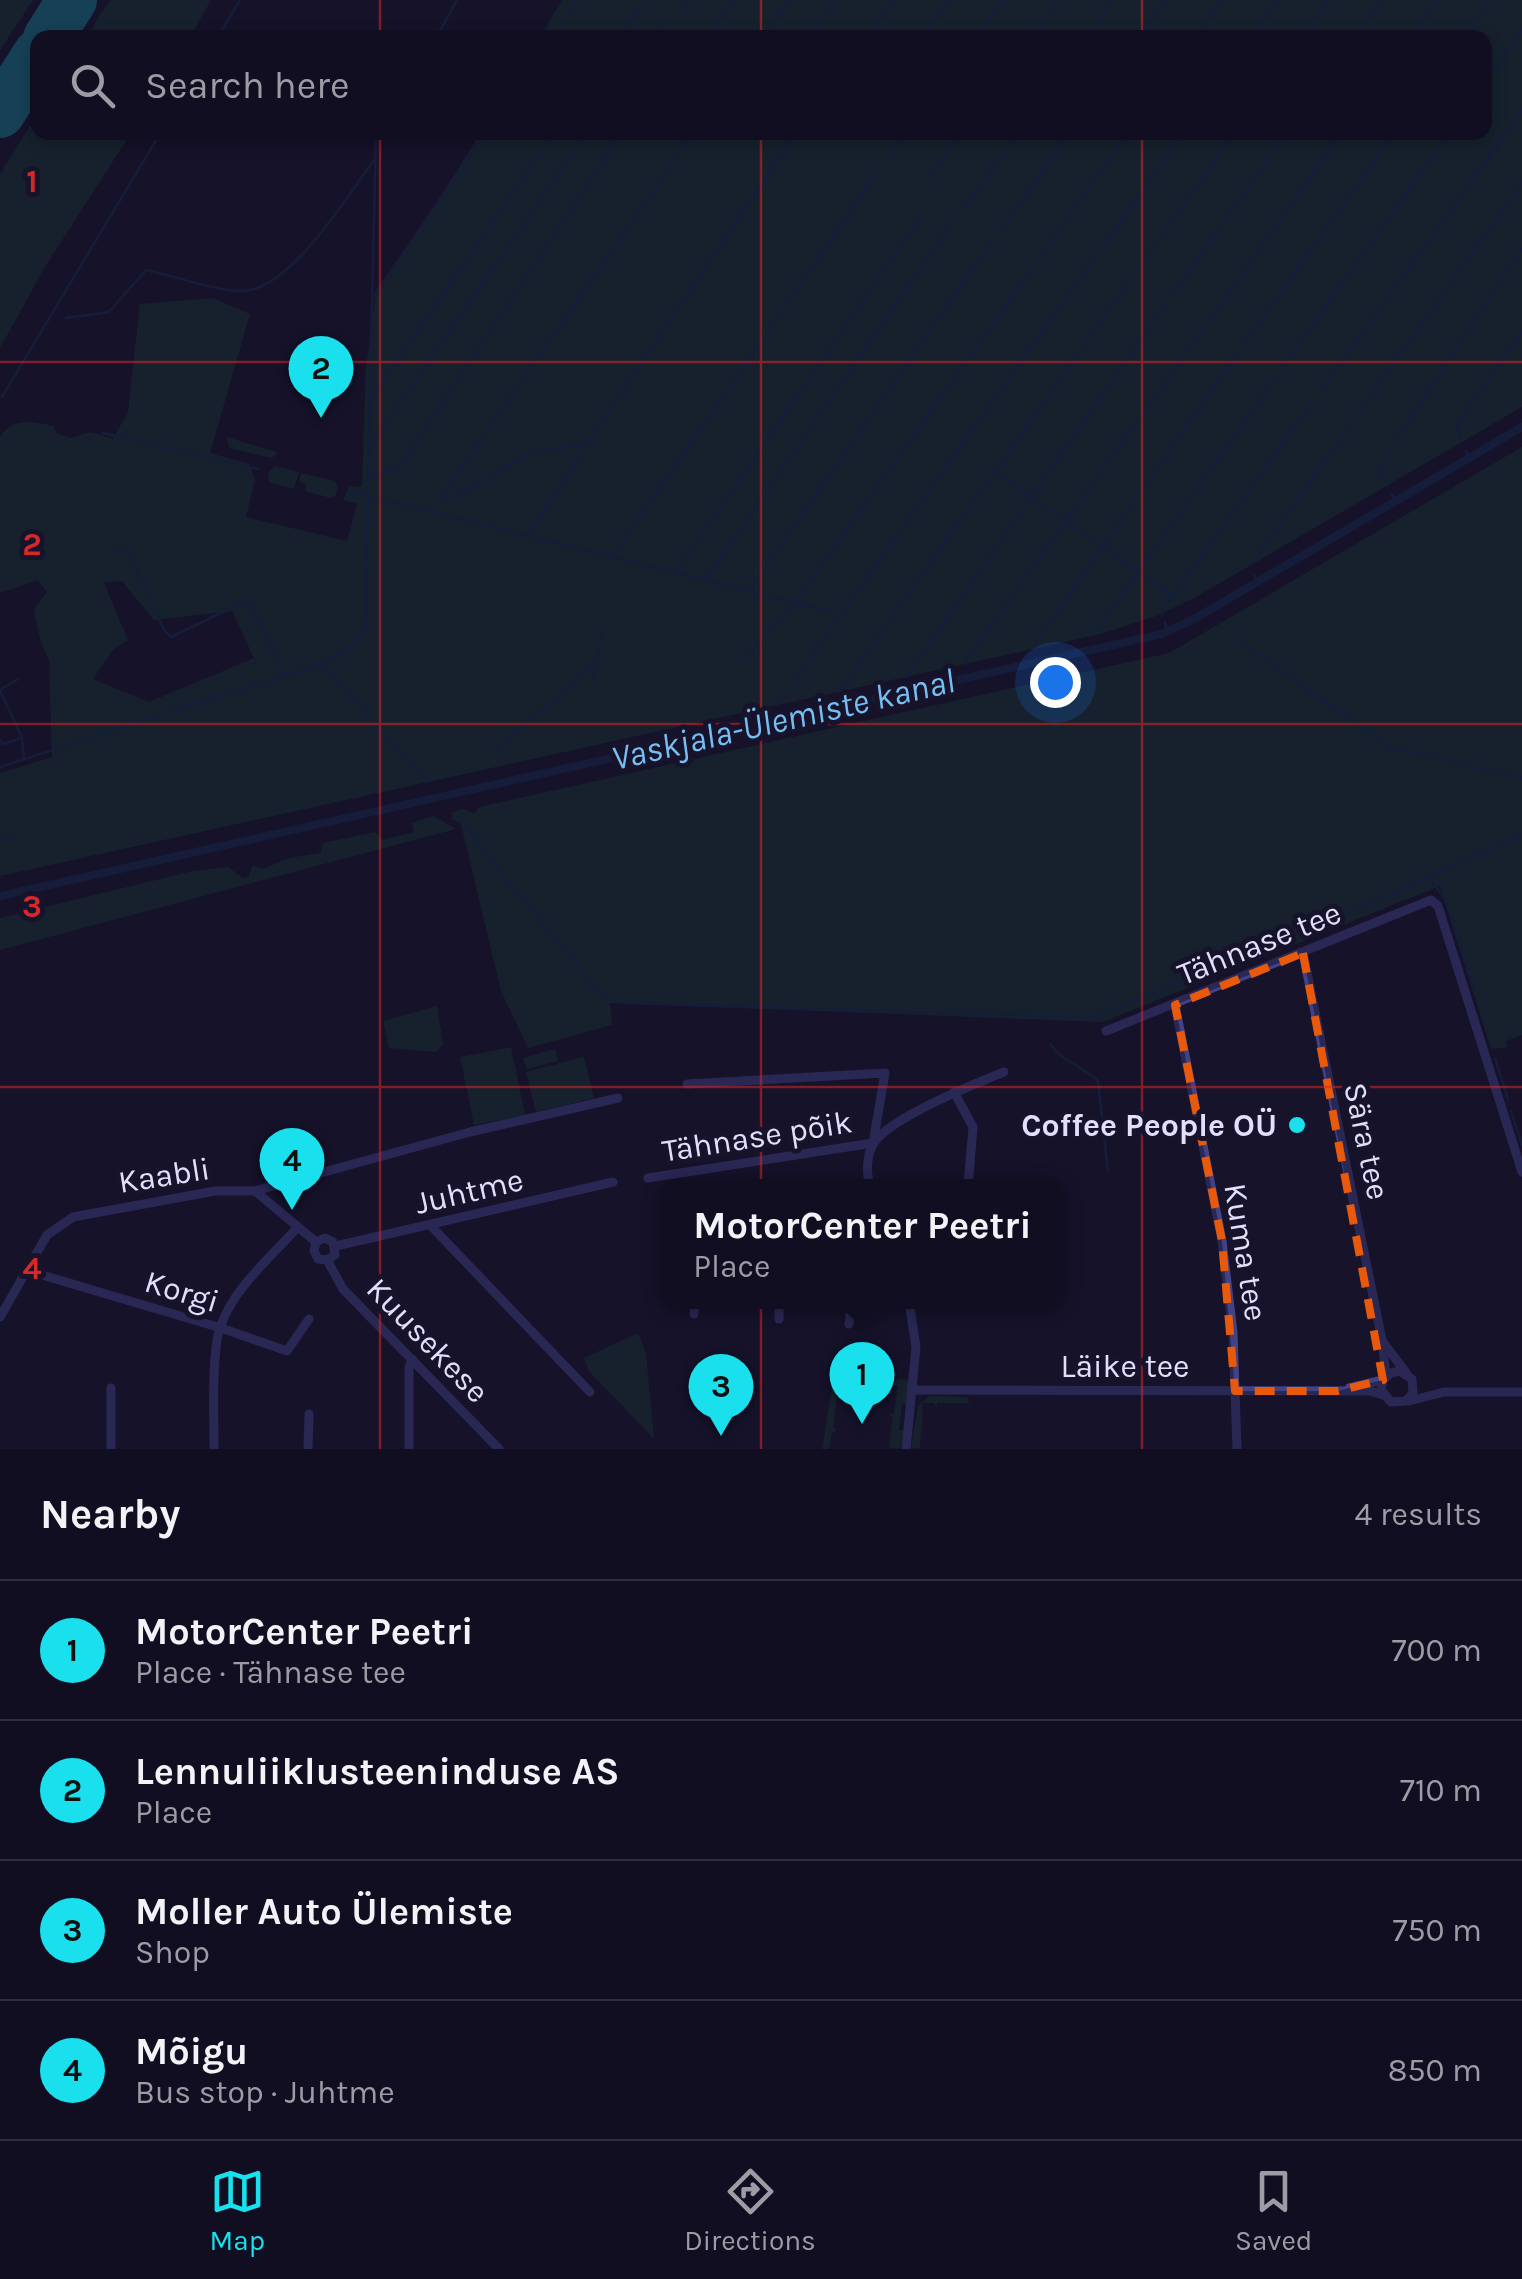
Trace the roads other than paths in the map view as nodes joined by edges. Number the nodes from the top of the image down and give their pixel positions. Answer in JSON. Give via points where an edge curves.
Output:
{"nodes":[{"id":1,"x":1303,"y":953,"type":"junction"},
{"id":2,"x":1174,"y":1005,"type":"junction"},
{"id":3,"x":1106,"y":1031,"type":"dead end"},
{"id":4,"x":1004,"y":1072,"type":"dead end"},
{"id":5,"x":688,"y":1084,"type":"dead end"},
{"id":6,"x":954,"y":1092,"type":"junction"},
{"id":7,"x":618,"y":1098,"type":"dead end"},
{"id":8,"x":873,"y":1143,"type":"junction"},
{"id":9,"x":1522,"y":1172,"type":"edge"},
{"id":10,"x":648,"y":1178,"type":"dead end"},
{"id":11,"x":869,"y":1179,"type":"edge"},
{"id":12,"x":969,"y":1179,"type":"edge"},
{"id":13,"x":613,"y":1182,"type":"dead end"},
{"id":14,"x":254,"y":1192,"type":"junction"},
{"id":15,"x":430,"y":1225,"type":"junction"},
{"id":16,"x":298,"y":1227,"type":"junction"},
{"id":17,"x":316,"y":1242,"type":"junction"},
{"id":18,"x":336,"y":1246,"type":"junction"},
{"id":19,"x":328,"y":1260,"type":"junction"},
{"id":20,"x":26,"y":1270,"type":"junction"},
{"id":21,"x":694,"y":1309,"type":"edge"},
{"id":22,"x":779,"y":1309,"type":"edge"},
{"id":23,"x":851,"y":1309,"type":"edge"},
{"id":24,"x":910,"y":1309,"type":"edge"},
{"id":25,"x":694,"y":1314,"type":"dead end"},
{"id":26,"x":0,"y":1316,"type":"edge"},
{"id":27,"x":309,"y":1319,"type":"dead end"},
{"id":28,"x":778,"y":1319,"type":"dead end"},
{"id":29,"x":849,"y":1324,"type":"dead end"},
{"id":30,"x":221,"y":1328,"type":"junction"},
{"id":31,"x":1382,"y":1340,"type":"junction"},
{"id":32,"x":412,"y":1359,"type":"junction"},
{"id":33,"x":1385,"y":1378,"type":"junction"},
{"id":34,"x":1411,"y":1379,"type":"junction"},
{"id":35,"x":111,"y":1388,"type":"dead end"},
{"id":36,"x":914,"y":1390,"type":"junction"},
{"id":37,"x":1234,"y":1391,"type":"junction"},
{"id":38,"x":1337,"y":1391,"type":"junction"},
{"id":39,"x":590,"y":1392,"type":"dead end"},
{"id":40,"x":1444,"y":1392,"type":"junction"},
{"id":41,"x":1522,"y":1392,"type":"edge"},
{"id":42,"x":1383,"y":1395,"type":"junction"},
{"id":43,"x":1406,"y":1402,"type":"junction"},
{"id":44,"x":308,"y":1414,"type":"dead end"},
{"id":45,"x":111,"y":1449,"type":"edge"},
{"id":46,"x":214,"y":1449,"type":"edge"},
{"id":47,"x":308,"y":1449,"type":"edge"},
{"id":48,"x":409,"y":1449,"type":"edge"},
{"id":49,"x":498,"y":1449,"type":"edge"},
{"id":50,"x":906,"y":1449,"type":"edge"},
{"id":51,"x":1237,"y":1449,"type":"edge"}],
"edges":[{"from":1,"to":2,"type":"street","name":"Tähnase tee"},
{"from":1,"to":9,"type":"street","name":"Tähnase tee","via":[[1431,900]]},
{"from":1,"to":31,"type":"street","name":"Sära tee"},
{"from":2,"to":3,"type":"street","name":"Tähnase tee"},
{"from":2,"to":37,"type":"street","name":"Kuma tee","via":[[1222,1241]]},
{"from":4,"to":6,"type":"street"},
{"from":5,"to":8,"type":"street","via":[[885,1073]]},
{"from":6,"to":8,"type":"street"},
{"from":6,"to":12,"type":"street","via":[[973,1126]]},
{"from":7,"to":14,"type":"street","name":"Kaabli"},
{"from":8,"to":10,"type":"street","name":"Tähnase põik"},
{"from":8,"to":11,"type":"street"},
{"from":13,"to":15,"type":"street","name":"Juhtme"},
{"from":14,"to":16,"type":"street","name":"Juhtme"},
{"from":14,"to":20,"type":"street","name":"Kaabli","via":[[216,1190],[73,1218],[47,1236]]},
{"from":15,"to":18,"type":"street","name":"Juhtme"},
{"from":15,"to":39,"type":"street"},
{"from":16,"to":17,"type":"street","name":"Juhtme"},
{"from":16,"to":30,"type":"street","via":[[247,1282]]},
{"from":17,"to":18,"type":"street","name":"Juhtme","via":[[325,1238]]},
{"from":17,"to":19,"type":"street","name":"Juhtme","via":[[315,1255]]},
{"from":18,"to":19,"type":"street"},
{"from":19,"to":32,"type":"street","name":"Kuusekese","via":[[344,1289]]},
{"from":20,"to":26,"type":"street","name":"Kaabli"},
{"from":20,"to":30,"type":"street","name":"Korgi"},
{"from":21,"to":25,"type":"street"},
{"from":22,"to":28,"type":"street"},
{"from":23,"to":29,"type":"street"},
{"from":24,"to":36,"type":"street"},
{"from":27,"to":30,"type":"street","name":"Korgi","via":[[286,1351]]},
{"from":30,"to":46,"type":"street"},
{"from":31,"to":33,"type":"street","name":"Sära tee"},
{"from":31,"to":34,"type":"street","name":"Sära tee"},
{"from":32,"to":48,"type":"street"},
{"from":32,"to":49,"type":"street","name":"Kuusekese"},
{"from":33,"to":34,"type":"street","via":[[1400,1371]]},
{"from":33,"to":38,"type":"street","name":"Läike tee"},
{"from":33,"to":42,"type":"street"},
{"from":34,"to":40,"type":"street"},
{"from":34,"to":43,"type":"street","via":[[1413,1394]]},
{"from":35,"to":45,"type":"street"},
{"from":36,"to":37,"type":"street","name":"Läike tee"},
{"from":36,"to":50,"type":"street"},
{"from":37,"to":38,"type":"street","name":"Läike tee"},
{"from":37,"to":51,"type":"street","name":"Kuma tee"},
{"from":38,"to":42,"type":"street","name":"Läike tee"},
{"from":40,"to":41,"type":"street"},
{"from":40,"to":43,"type":"street"},
{"from":42,"to":43,"type":"street"},
{"from":44,"to":47,"type":"street"}]}
